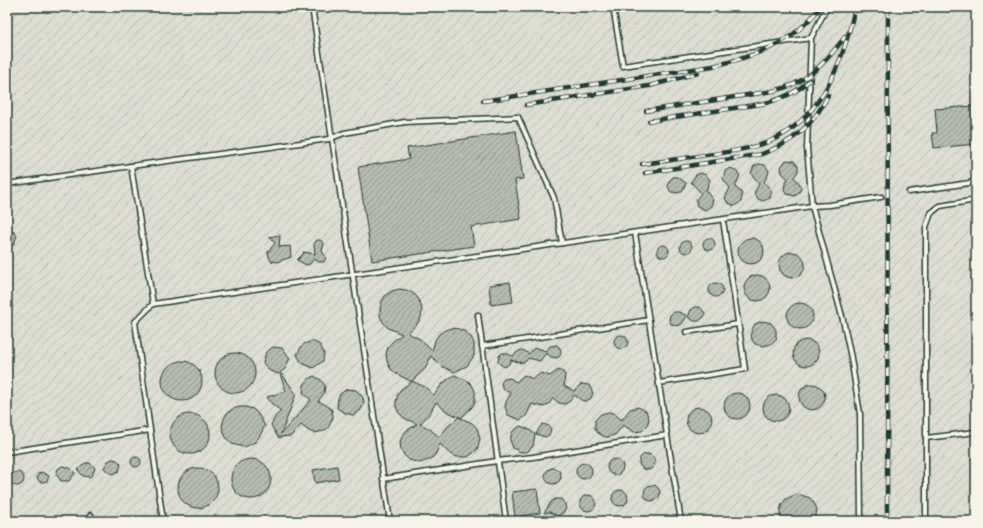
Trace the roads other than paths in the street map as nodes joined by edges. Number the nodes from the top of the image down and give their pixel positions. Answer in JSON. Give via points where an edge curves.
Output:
{"nodes":[{"id":1,"x":312,"y":7,"type":"edge"},
{"id":2,"x":613,"y":7,"type":"edge"},
{"id":3,"x":827,"y":7,"type":"edge"},
{"id":4,"x":811,"y":38,"type":"junction"},
{"id":5,"x":331,"y":139,"type":"junction"},
{"id":6,"x":131,"y":166,"type":"junction"},
{"id":7,"x":976,"y":182,"type":"edge"},
{"id":8,"x":7,"y":184,"type":"edge"},
{"id":9,"x":909,"y":192,"type":"dead end"},
{"id":10,"x":881,"y":197,"type":"dead end"},
{"id":11,"x":976,"y":200,"type":"edge"},
{"id":12,"x":812,"y":206,"type":"junction"},
{"id":13,"x":723,"y":220,"type":"junction"},
{"id":14,"x":635,"y":233,"type":"junction"},
{"id":15,"x":562,"y":243,"type":"junction"},
{"id":16,"x":352,"y":274,"type":"junction"},
{"id":17,"x":153,"y":304,"type":"junction"},
{"id":18,"x":478,"y":315,"type":"dead end"},
{"id":19,"x":649,"y":320,"type":"junction"},
{"id":20,"x":738,"y":324,"type":"junction"},
{"id":21,"x":686,"y":332,"type":"dead end"},
{"id":22,"x":482,"y":346,"type":"junction"},
{"id":23,"x":659,"y":383,"type":"junction"},
{"id":24,"x":150,"y":430,"type":"junction"},
{"id":25,"x":976,"y":432,"type":"edge"},
{"id":26,"x":667,"y":435,"type":"junction"},
{"id":27,"x":926,"y":438,"type":"junction"},
{"id":28,"x":7,"y":452,"type":"edge"},
{"id":29,"x":497,"y":461,"type":"junction"},
{"id":30,"x":383,"y":479,"type":"junction"},
{"id":31,"x":91,"y":514,"type":"dead end"},
{"id":32,"x":92,"y":521,"type":"edge"},
{"id":33,"x":163,"y":521,"type":"edge"},
{"id":34,"x":390,"y":521,"type":"edge"},
{"id":35,"x":506,"y":521,"type":"edge"},
{"id":36,"x":681,"y":521,"type":"edge"},
{"id":37,"x":861,"y":521,"type":"edge"},
{"id":38,"x":926,"y":521,"type":"edge"}],
"edges":[{"from":1,"to":5,"type":"lane"},
{"from":2,"to":4,"type":"lane","via":[[622,66]]},
{"from":3,"to":4,"type":"lane"},
{"from":4,"to":12,"type":"lane","via":[[807,148]]},
{"from":5,"to":6,"type":"lane"},
{"from":5,"to":15,"type":"lane","via":[[344,133],[405,122],[518,117],[554,198]]},
{"from":5,"to":16,"type":"lane"},
{"from":6,"to":8,"type":"lane"},
{"from":6,"to":17,"type":"lane"},
{"from":7,"to":9,"type":"lane"},
{"from":10,"to":12,"type":"lane"},
{"from":11,"to":27,"type":"lane","via":[[940,206],[931,213],[926,227]]},
{"from":12,"to":13,"type":"lane"},
{"from":12,"to":37,"type":"lane","via":[[844,320],[860,414]]},
{"from":13,"to":14,"type":"lane"},
{"from":13,"to":20,"type":"lane"},
{"from":14,"to":15,"type":"lane"},
{"from":14,"to":19,"type":"lane"},
{"from":15,"to":16,"type":"lane"},
{"from":16,"to":17,"type":"lane"},
{"from":16,"to":30,"type":"lane"},
{"from":17,"to":24,"type":"lane","via":[[135,322]]},
{"from":18,"to":22,"type":"lane"},
{"from":19,"to":22,"type":"lane"},
{"from":19,"to":23,"type":"lane"},
{"from":20,"to":21,"type":"lane"},
{"from":20,"to":23,"type":"lane","via":[[745,369]]},
{"from":22,"to":29,"type":"lane"},
{"from":23,"to":26,"type":"lane"},
{"from":24,"to":28,"type":"lane"},
{"from":24,"to":33,"type":"lane"},
{"from":25,"to":27,"type":"lane"},
{"from":26,"to":29,"type":"lane"},
{"from":26,"to":36,"type":"lane"},
{"from":27,"to":38,"type":"lane"},
{"from":29,"to":30,"type":"lane"},
{"from":29,"to":35,"type":"lane"},
{"from":30,"to":34,"type":"lane"},
{"from":31,"to":32,"type":"lane"}]}
